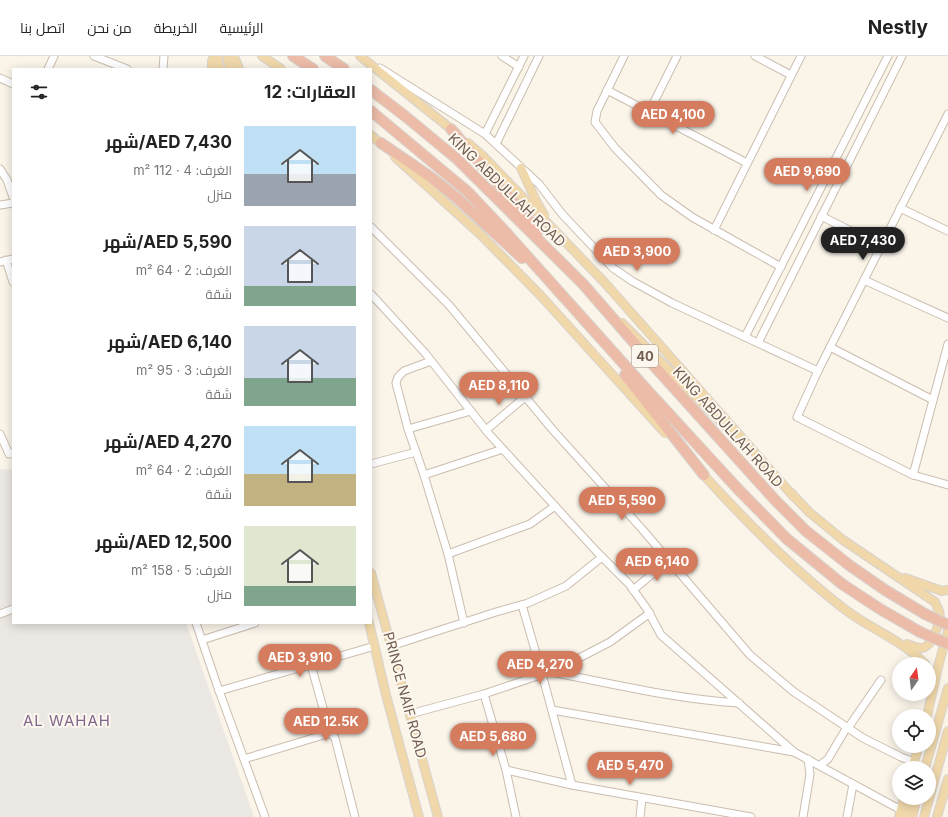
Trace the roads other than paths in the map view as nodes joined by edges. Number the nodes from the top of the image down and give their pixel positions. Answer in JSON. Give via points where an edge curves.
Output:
{"nodes":[{"id":1,"x":54,"y":56,"type":"edge"},
{"id":2,"x":94,"y":56,"type":"edge"},
{"id":3,"x":164,"y":56,"type":"edge"},
{"id":4,"x":206,"y":56,"type":"edge"},
{"id":5,"x":215,"y":56,"type":"edge"},
{"id":6,"x":227,"y":56,"type":"edge"},
{"id":7,"x":233,"y":56,"type":"edge"},
{"id":8,"x":262,"y":56,"type":"edge"},
{"id":9,"x":293,"y":56,"type":"edge"},
{"id":10,"x":325,"y":56,"type":"edge"},
{"id":11,"x":360,"y":56,"type":"edge"},
{"id":12,"x":502,"y":56,"type":"edge"},
{"id":13,"x":524,"y":56,"type":"edge"},
{"id":14,"x":539,"y":56,"type":"edge"},
{"id":15,"x":624,"y":56,"type":"edge"},
{"id":16,"x":677,"y":56,"type":"edge"},
{"id":17,"x":755,"y":56,"type":"edge"},
{"id":18,"x":801,"y":56,"type":"edge"},
{"id":19,"x":888,"y":56,"type":"edge"},
{"id":20,"x":902,"y":56,"type":"edge"},
{"id":21,"x":111,"y":66,"type":"edge"},
{"id":22,"x":519,"y":67,"type":"junction"},
{"id":23,"x":48,"y":68,"type":"edge"},
{"id":24,"x":121,"y":68,"type":"edge"},
{"id":25,"x":163,"y":68,"type":"edge"},
{"id":26,"x":209,"y":68,"type":"edge"},
{"id":27,"x":212,"y":68,"type":"edge"},
{"id":28,"x":220,"y":68,"type":"edge"},
{"id":29,"x":230,"y":68,"type":"edge"},
{"id":30,"x":239,"y":68,"type":"edge"},
{"id":31,"x":280,"y":68,"type":"edge"},
{"id":32,"x":311,"y":68,"type":"edge"},
{"id":33,"x":343,"y":68,"type":"edge"},
{"id":34,"x":791,"y":75,"type":"junction"},
{"id":35,"x":0,"y":78,"type":"edge"},
{"id":36,"x":12,"y":84,"type":"edge"},
{"id":37,"x":607,"y":90,"type":"junction"},
{"id":38,"x":372,"y":91,"type":"edge"},
{"id":39,"x":372,"y":112,"type":"edge"},
{"id":40,"x":649,"y":112,"type":"junction"},
{"id":41,"x":948,"y":114,"type":"edge"},
{"id":42,"x":451,"y":129,"type":"junction"},
{"id":43,"x":485,"y":134,"type":"junction"},
{"id":44,"x":372,"y":136,"type":"edge"},
{"id":45,"x":381,"y":143,"type":"junction"},
{"id":46,"x":496,"y":144,"type":"junction"},
{"id":47,"x":747,"y":163,"type":"junction"},
{"id":48,"x":521,"y":168,"type":"junction"},
{"id":49,"x":0,"y":169,"type":"edge"},
{"id":50,"x":12,"y":194,"type":"edge"},
{"id":51,"x":12,"y":203,"type":"edge"},
{"id":52,"x":0,"y":205,"type":"edge"},
{"id":53,"x":900,"y":208,"type":"junction"},
{"id":54,"x":821,"y":216,"type":"junction"},
{"id":55,"x":372,"y":228,"type":"edge"},
{"id":56,"x":555,"y":230,"type":"junction"},
{"id":57,"x":714,"y":230,"type":"junction"},
{"id":58,"x":948,"y":231,"type":"edge"},
{"id":59,"x":881,"y":246,"type":"junction"},
{"id":60,"x":6,"y":261,"type":"edge"},
{"id":61,"x":781,"y":267,"type":"junction"},
{"id":62,"x":12,"y":279,"type":"edge"},
{"id":63,"x":864,"y":280,"type":"junction"},
{"id":64,"x":583,"y":284,"type":"junction"},
{"id":65,"x":372,"y":295,"type":"edge"},
{"id":66,"x":565,"y":298,"type":"junction"},
{"id":67,"x":378,"y":302,"type":"junction"},
{"id":68,"x":372,"y":304,"type":"edge"},
{"id":69,"x":948,"y":318,"type":"edge"},
{"id":70,"x":745,"y":337,"type":"junction"},
{"id":71,"x":758,"y":342,"type":"junction"},
{"id":72,"x":948,"y":344,"type":"edge"},
{"id":73,"x":830,"y":347,"type":"junction"},
{"id":74,"x":432,"y":361,"type":"junction"},
{"id":75,"x":818,"y":371,"type":"junction"},
{"id":76,"x":525,"y":397,"type":"junction"},
{"id":77,"x":933,"y":400,"type":"junction"},
{"id":78,"x":471,"y":411,"type":"junction"},
{"id":79,"x":408,"y":429,"type":"junction"},
{"id":80,"x":486,"y":430,"type":"junction"},
{"id":81,"x":0,"y":434,"type":"edge"},
{"id":82,"x":503,"y":449,"type":"junction"},
{"id":83,"x":416,"y":452,"type":"junction"},
{"id":84,"x":12,"y":453,"type":"edge"},
{"id":85,"x":372,"y":464,"type":"edge"},
{"id":86,"x":704,"y":475,"type":"junction"},
{"id":87,"x":913,"y":475,"type":"junction"},
{"id":88,"x":424,"y":476,"type":"junction"},
{"id":89,"x":948,"y":485,"type":"edge"},
{"id":90,"x":794,"y":496,"type":"junction"},
{"id":91,"x":555,"y":506,"type":"junction"},
{"id":92,"x":448,"y":554,"type":"junction"},
{"id":93,"x":602,"y":557,"type":"junction"},
{"id":94,"x":668,"y":560,"type":"junction"},
{"id":95,"x":892,"y":573,"type":"junction"},
{"id":96,"x":372,"y":577,"type":"edge"},
{"id":97,"x":633,"y":590,"type":"junction"},
{"id":98,"x":948,"y":590,"type":"edge"},
{"id":99,"x":522,"y":605,"type":"junction"},
{"id":100,"x":12,"y":609,"type":"edge"},
{"id":101,"x":650,"y":613,"type":"junction"},
{"id":102,"x":0,"y":614,"type":"edge"},
{"id":103,"x":464,"y":623,"type":"junction"},
{"id":104,"x":196,"y":624,"type":"edge"},
{"id":105,"x":252,"y":624,"type":"edge"},
{"id":106,"x":369,"y":624,"type":"edge"},
{"id":107,"x":948,"y":625,"type":"edge"},
{"id":108,"x":948,"y":631,"type":"edge"},
{"id":109,"x":883,"y":633,"type":"junction"},
{"id":110,"x":202,"y":640,"type":"junction"},
{"id":111,"x":948,"y":644,"type":"edge"},
{"id":112,"x":375,"y":646,"type":"junction"},
{"id":113,"x":391,"y":646,"type":"junction"},
{"id":114,"x":919,"y":657,"type":"edge"},
{"id":115,"x":311,"y":664,"type":"junction"},
{"id":116,"x":546,"y":672,"type":"junction"},
{"id":117,"x":936,"y":677,"type":"edge"},
{"id":118,"x":881,"y":680,"type":"dead end"},
{"id":119,"x":948,"y":688,"type":"edge"},
{"id":120,"x":219,"y":691,"type":"junction"},
{"id":121,"x":484,"y":694,"type":"junction"},
{"id":122,"x":739,"y":703,"type":"junction"},
{"id":123,"x":552,"y":710,"type":"junction"},
{"id":124,"x":410,"y":714,"type":"junction"},
{"id":125,"x":847,"y":728,"type":"junction"},
{"id":126,"x":948,"y":731,"type":"edge"},
{"id":127,"x":330,"y":733,"type":"junction"},
{"id":128,"x":794,"y":752,"type":"junction"},
{"id":129,"x":244,"y":759,"type":"junction"},
{"id":130,"x":808,"y":759,"type":"junction"},
{"id":131,"x":907,"y":761,"type":"edge"},
{"id":132,"x":926,"y":761,"type":"edge"},
{"id":133,"x":820,"y":765,"type":"junction"},
{"id":134,"x":506,"y":770,"type":"junction"},
{"id":135,"x":948,"y":779,"type":"edge"},
{"id":136,"x":853,"y":784,"type":"junction"},
{"id":137,"x":572,"y":785,"type":"junction"},
{"id":138,"x":947,"y":789,"type":"edge"},
{"id":139,"x":642,"y":798,"type":"junction"},
{"id":140,"x":903,"y":805,"type":"edge"},
{"id":141,"x":907,"y":805,"type":"edge"},
{"id":142,"x":915,"y":805,"type":"edge"},
{"id":143,"x":901,"y":815,"type":"edge"},
{"id":144,"x":266,"y":817,"type":"edge"},
{"id":145,"x":355,"y":817,"type":"edge"},
{"id":146,"x":419,"y":817,"type":"edge"},
{"id":147,"x":438,"y":817,"type":"edge"},
{"id":148,"x":516,"y":817,"type":"edge"},
{"id":149,"x":640,"y":817,"type":"edge"},
{"id":150,"x":751,"y":817,"type":"edge"},
{"id":151,"x":803,"y":817,"type":"edge"},
{"id":152,"x":847,"y":817,"type":"edge"},
{"id":153,"x":912,"y":817,"type":"edge"},
{"id":154,"x":924,"y":817,"type":"edge"},
{"id":155,"x":937,"y":817,"type":"edge"}],
"edges":[{"from":1,"to":23,"type":"street"},
{"from":2,"to":21,"type":"street"},
{"from":3,"to":25,"type":"street"},
{"from":4,"to":26,"type":"main road"},
{"from":5,"to":27,"type":"main road"},
{"from":5,"to":28,"type":"main road"},
{"from":6,"to":29,"type":"main road"},
{"from":7,"to":30,"type":"main road"},
{"from":8,"to":31,"type":"main road"},
{"from":9,"to":32,"type":"highway"},
{"from":10,"to":33,"type":"highway"},
{"from":11,"to":42,"type":"main road"},
{"from":11,"to":43,"type":"street"},
{"from":12,"to":22,"type":"street"},
{"from":13,"to":22,"type":"street"},
{"from":14,"to":46,"type":"street"},
{"from":15,"to":37,"type":"street"},
{"from":16,"to":40,"type":"street"},
{"from":17,"to":34,"type":"street"},
{"from":18,"to":34,"type":"street"},
{"from":19,"to":61,"type":"street"},
{"from":20,"to":54,"type":"street"},
{"from":21,"to":24,"type":"street"},
{"from":22,"to":43,"type":"street"},
{"from":34,"to":47,"type":"street"},
{"from":35,"to":36,"type":"street"},
{"from":37,"to":40,"type":"street"},
{"from":37,"to":57,"type":"street","via":[[595,122],[615,148],[661,195]]},
{"from":38,"to":64,"type":"highway","name":"KING ABDULLAH ROAD","number":"40","via":[[457,159]]},
{"from":39,"to":66,"type":"highway","name":"KING ABDULLAH ROAD","number":"40","via":[[468,192]]},
{"from":40,"to":47,"type":"street"},
{"from":41,"to":53,"type":"street"},
{"from":42,"to":56,"type":"main road","via":[[482,155]]},
{"from":42,"to":64,"type":"highway"},
{"from":43,"to":46,"type":"street"},
{"from":44,"to":45,"type":"main road"},
{"from":45,"to":66,"type":"highway","via":[[457,198]]},
{"from":45,"to":86,"type":"main road","via":[[481,235],[536,290]]},
{"from":46,"to":48,"type":"street"},
{"from":47,"to":57,"type":"street"},
{"from":48,"to":56,"type":"main road","via":[[536,201]]},
{"from":48,"to":70,"type":"street","via":[[539,184],[562,214],[614,268],[672,303]]},
{"from":49,"to":50,"type":"street"},
{"from":51,"to":52,"type":"street"},
{"from":53,"to":58,"type":"street"},
{"from":53,"to":59,"type":"street"},
{"from":54,"to":59,"type":"street"},
{"from":54,"to":71,"type":"street"},
{"from":55,"to":76,"type":"street","via":[[449,305]]},
{"from":56,"to":90,"type":"main road","via":[[606,283]]},
{"from":57,"to":61,"type":"street"},
{"from":59,"to":63,"type":"street"},
{"from":60,"to":62,"type":"street"},
{"from":61,"to":70,"type":"street"},
{"from":63,"to":69,"type":"street"},
{"from":63,"to":73,"type":"street"},
{"from":64,"to":90,"type":"main road"},
{"from":64,"to":107,"type":"highway","name":"KING ABDULLAH ROAD","number":"40","bridge":true,"via":[[682,397],[806,531],[885,590]]},
{"from":65,"to":67,"type":"street"},
{"from":66,"to":86,"type":"highway"},
{"from":66,"to":111,"type":"highway","name":"KING ABDULLAH ROAD","number":"40","bridge":true,"via":[[737,488],[787,539],[842,584],[880,609],[920,632]]},
{"from":67,"to":68,"type":"street"},
{"from":67,"to":74,"type":"street"},
{"from":70,"to":71,"type":"street"},
{"from":71,"to":75,"type":"street"},
{"from":72,"to":77,"type":"street"},
{"from":73,"to":75,"type":"street"},
{"from":73,"to":77,"type":"street"},
{"from":74,"to":78,"type":"street"},
{"from":74,"to":79,"type":"street","via":[[404,371],[398,377],[396,383]]},
{"from":75,"to":87,"type":"street","via":[[797,417]]},
{"from":76,"to":80,"type":"street"},
{"from":76,"to":94,"type":"street"},
{"from":77,"to":87,"type":"street"},
{"from":78,"to":79,"type":"street"},
{"from":78,"to":80,"type":"street"},
{"from":79,"to":83,"type":"street"},
{"from":80,"to":82,"type":"street"},
{"from":81,"to":84,"type":"street","via":[[10,454]]},
{"from":82,"to":88,"type":"street"},
{"from":82,"to":91,"type":"street"},
{"from":83,"to":85,"type":"street"},
{"from":83,"to":88,"type":"street"},
{"from":86,"to":109,"type":"main road","via":[[735,510],[804,576],[848,612]]},
{"from":87,"to":89,"type":"street"},
{"from":88,"to":92,"type":"street"},
{"from":90,"to":95,"type":"main road","via":[[843,540]]},
{"from":91,"to":92,"type":"street","via":[[530,524]]},
{"from":91,"to":93,"type":"street"},
{"from":92,"to":103,"type":"street"},
{"from":93,"to":97,"type":"street"},
{"from":93,"to":99,"type":"street","via":[[566,586]]},
{"from":94,"to":97,"type":"street"},
{"from":94,"to":125,"type":"street","via":[[750,655],[794,692]]},
{"from":95,"to":98,"type":"main road","via":[[935,589]]},
{"from":95,"to":109,"type":"main road","via":[[935,602],[940,611],[931,643],[924,648],[915,647]]},
{"from":96,"to":113,"type":"main road","name":"PRINCE NAIF ROAD"},
{"from":97,"to":101,"type":"street"},
{"from":99,"to":103,"type":"street"},
{"from":99,"to":116,"type":"street"},
{"from":100,"to":102,"type":"street"},
{"from":101,"to":116,"type":"street","via":[[610,642],[558,669]]},
{"from":101,"to":122,"type":"street","via":[[661,635]]},
{"from":103,"to":113,"type":"street"},
{"from":104,"to":110,"type":"street"},
{"from":105,"to":110,"type":"street"},
{"from":106,"to":112,"type":"main road","name":"PRINCE NAIF ROAD"},
{"from":108,"to":117,"type":"main road"},
{"from":109,"to":114,"type":"main road"},
{"from":110,"to":120,"type":"street"},
{"from":112,"to":115,"type":"street"},
{"from":112,"to":146,"type":"main road","name":"PRINCE NAIF ROAD"},
{"from":113,"to":124,"type":"main road","name":"PRINCE NAIF ROAD"},
{"from":115,"to":120,"type":"street"},
{"from":115,"to":127,"type":"street"},
{"from":116,"to":121,"type":"street"},
{"from":116,"to":122,"type":"street","via":[[665,695]]},
{"from":116,"to":123,"type":"street"},
{"from":118,"to":125,"type":"street"},
{"from":119,"to":132,"type":"main road"},
{"from":120,"to":129,"type":"street"},
{"from":121,"to":124,"type":"street"},
{"from":121,"to":134,"type":"street"},
{"from":122,"to":128,"type":"street"},
{"from":123,"to":128,"type":"street"},
{"from":123,"to":137,"type":"street"},
{"from":124,"to":147,"type":"main road","name":"PRINCE NAIF ROAD"},
{"from":125,"to":131,"type":"street"},
{"from":125,"to":133,"type":"street","via":[[828,759]]},
{"from":126,"to":154,"type":"main road"},
{"from":127,"to":129,"type":"street"},
{"from":127,"to":145,"type":"street","via":[[335,738]]},
{"from":128,"to":130,"type":"street"},
{"from":129,"to":144,"type":"street"},
{"from":130,"to":133,"type":"street"},
{"from":130,"to":151,"type":"street","via":[[810,774]]},
{"from":133,"to":136,"type":"street"},
{"from":134,"to":137,"type":"street"},
{"from":134,"to":148,"type":"street"},
{"from":135,"to":138,"type":"main road"},
{"from":136,"to":143,"type":"street"},
{"from":136,"to":152,"type":"street"},
{"from":137,"to":139,"type":"street"},
{"from":138,"to":155,"type":"main road"},
{"from":139,"to":149,"type":"street"},
{"from":139,"to":150,"type":"street"},
{"from":140,"to":143,"type":"main road"},
{"from":141,"to":143,"type":"main road"},
{"from":142,"to":153,"type":"main road"}]}
